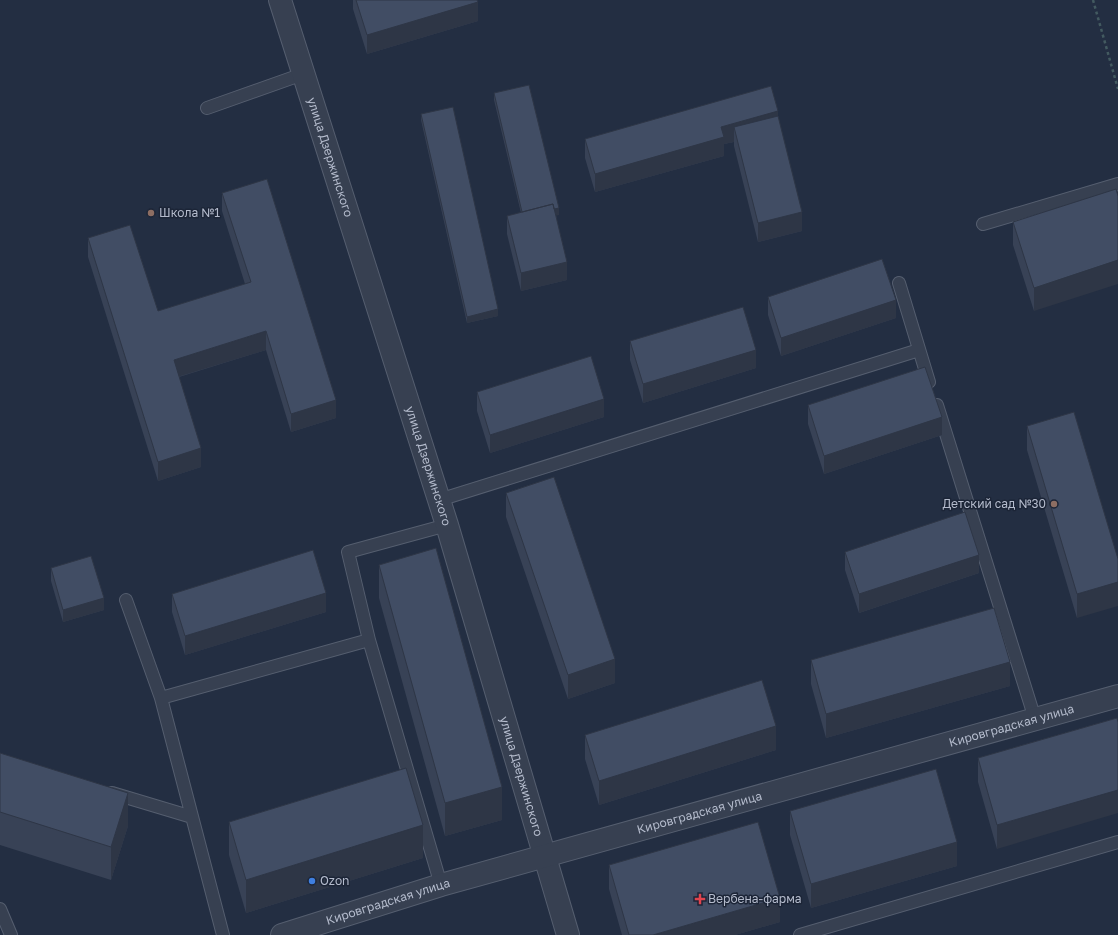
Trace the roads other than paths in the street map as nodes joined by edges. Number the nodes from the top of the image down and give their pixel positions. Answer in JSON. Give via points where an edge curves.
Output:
{"nodes":[{"id":1,"x":280,"y":0,"type":"edge"},
{"id":2,"x":303,"y":74,"type":"junction"},
{"id":3,"x":207,"y":108,"type":"dead end"},
{"id":4,"x":1118,"y":184,"type":"edge"},
{"id":5,"x":983,"y":224,"type":"dead end"},
{"id":6,"x":899,"y":283,"type":"dead end"},
{"id":7,"x":919,"y":350,"type":"junction"},
{"id":8,"x":439,"y":500,"type":"junction"},
{"id":9,"x":446,"y":525,"type":"junction"},
{"id":10,"x":126,"y":600,"type":"dead end"},
{"id":11,"x":369,"y":640,"type":"junction"},
{"id":12,"x":1118,"y":696,"type":"edge"},
{"id":13,"x":161,"y":698,"type":"junction"},
{"id":14,"x":1035,"y":719,"type":"junction"},
{"id":15,"x":104,"y":791,"type":"edge"},
{"id":16,"x":192,"y":817,"type":"junction"},
{"id":17,"x":1118,"y":842,"type":"edge"},
{"id":18,"x":545,"y":856,"type":"junction"},
{"id":19,"x":441,"y":885,"type":"junction"},
{"id":20,"x":0,"y":908,"type":"edge"},
{"id":21,"x":11,"y":935,"type":"edge"},
{"id":22,"x":223,"y":935,"type":"edge"},
{"id":23,"x":282,"y":935,"type":"edge"},
{"id":24,"x":568,"y":935,"type":"edge"},
{"id":25,"x":800,"y":935,"type":"edge"}],
"edges":[{"from":1,"to":2,"type":"street","name":"улица Дзержинского"},
{"from":2,"to":3,"type":"lane"},
{"from":2,"to":8,"type":"street","name":"улица Дзержинского"},
{"from":4,"to":5,"type":"lane"},
{"from":6,"to":7,"type":"lane"},
{"from":7,"to":8,"type":"lane"},
{"from":7,"to":14,"type":"lane"},
{"from":8,"to":9,"type":"street","name":"улица Дзержинского"},
{"from":9,"to":11,"type":"lane","via":[[348,552]]},
{"from":9,"to":18,"type":"street","name":"улица Дзержинского"},
{"from":10,"to":13,"type":"lane"},
{"from":11,"to":13,"type":"lane"},
{"from":11,"to":19,"type":"lane"},
{"from":12,"to":14,"type":"street","name":"Кировградская улица"},
{"from":13,"to":16,"type":"lane"},
{"from":14,"to":18,"type":"street","name":"Кировградская улица"},
{"from":15,"to":16,"type":"lane"},
{"from":16,"to":22,"type":"lane"},
{"from":17,"to":25,"type":"lane"},
{"from":18,"to":19,"type":"street","name":"Кировградская улица"},
{"from":18,"to":24,"type":"street","name":"улица Дзержинского"},
{"from":19,"to":23,"type":"street","name":"Кировградская улица"},
{"from":20,"to":21,"type":"lane"}]}
